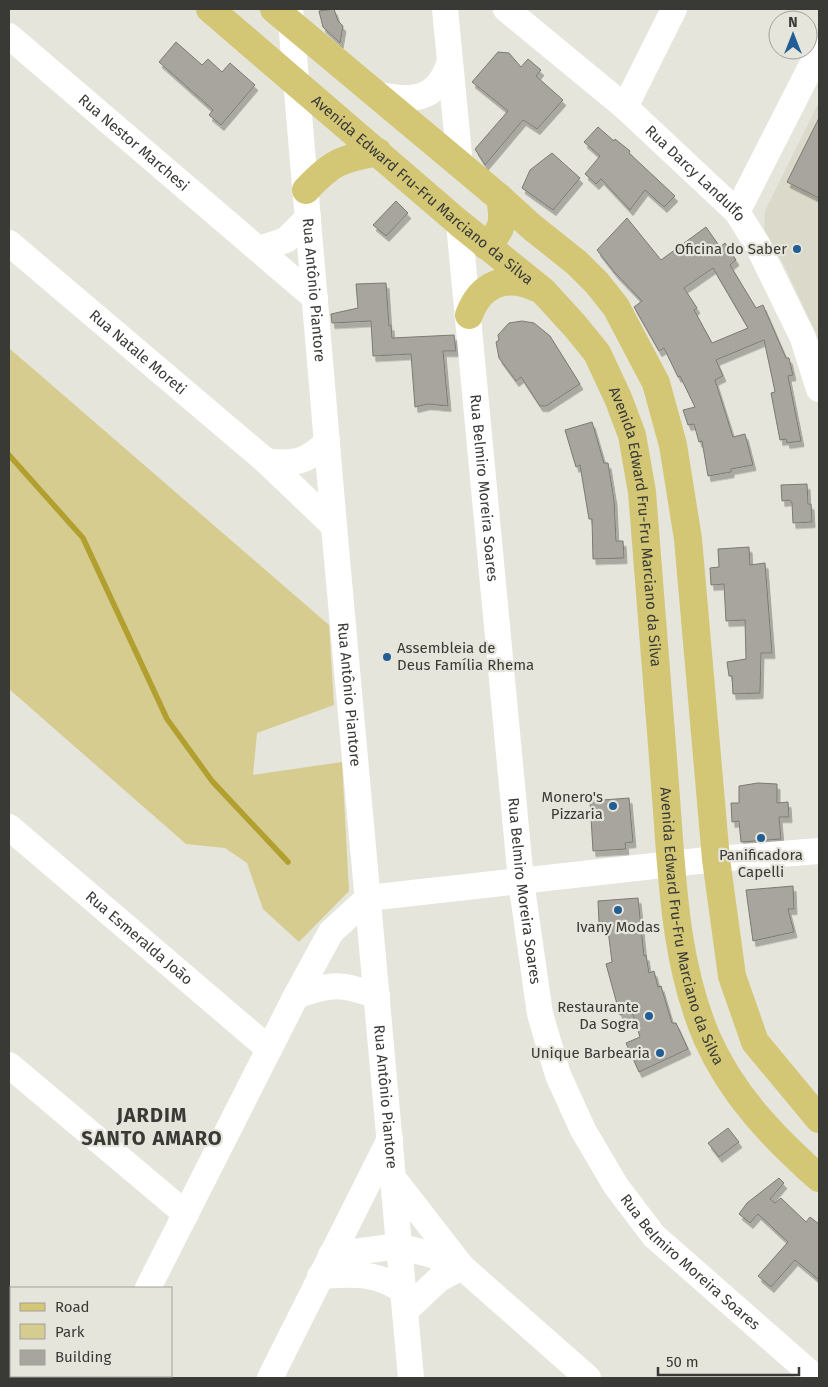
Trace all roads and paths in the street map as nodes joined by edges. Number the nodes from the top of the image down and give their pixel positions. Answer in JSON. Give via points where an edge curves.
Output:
{"nodes":[{"id":1,"x":210,"y":9,"type":"edge"},
{"id":2,"x":445,"y":9,"type":"edge"},
{"id":3,"x":506,"y":9,"type":"edge"},
{"id":4,"x":674,"y":9,"type":"edge"},
{"id":5,"x":285,"y":14,"type":"edge"},
{"id":6,"x":9,"y":36,"type":"edge"},
{"id":7,"x":819,"y":51,"type":"edge"},
{"id":8,"x":449,"y":64,"type":"junction"},
{"id":9,"x":296,"y":84,"type":"junction"},
{"id":10,"x":375,"y":94,"type":"junction"},
{"id":11,"x":625,"y":107,"type":"junction"},
{"id":12,"x":378,"y":152,"type":"junction"},
{"id":13,"x":460,"y":165,"type":"junction"},
{"id":14,"x":306,"y":190,"type":"junction"},
{"id":15,"x":494,"y":192,"type":"junction"},
{"id":16,"x":737,"y":212,"type":"junction"},
{"id":17,"x":308,"y":218,"type":"junction"},
{"id":18,"x":459,"y":223,"type":"junction"},
{"id":19,"x":9,"y":243,"type":"edge"},
{"id":20,"x":486,"y":246,"type":"junction"},
{"id":21,"x":259,"y":249,"type":"junction"},
{"id":22,"x":543,"y":291,"type":"junction"},
{"id":23,"x":315,"y":298,"type":"junction"},
{"id":24,"x":468,"y":309,"type":"junction"},
{"id":25,"x":819,"y":389,"type":"edge"},
{"id":26,"x":327,"y":442,"type":"junction"},
{"id":27,"x":266,"y":461,"type":"junction"},
{"id":28,"x":334,"y":526,"type":"junction"},
{"id":29,"x":9,"y":827,"type":"edge"},
{"id":30,"x":819,"y":851,"type":"edge"},
{"id":31,"x":716,"y":859,"type":"junction"},
{"id":32,"x":672,"y":864,"type":"junction"},
{"id":33,"x":521,"y":881,"type":"junction"},
{"id":34,"x":368,"y":898,"type":"junction"},
{"id":35,"x":296,"y":996,"type":"junction"},
{"id":36,"x":377,"y":996,"type":"junction"},
{"id":37,"x":269,"y":1049,"type":"junction"},
{"id":38,"x":9,"y":1065,"type":"edge"},
{"id":39,"x":819,"y":1119,"type":"edge"},
{"id":40,"x":390,"y":1139,"type":"junction"},
{"id":41,"x":393,"y":1178,"type":"junction"},
{"id":42,"x":819,"y":1178,"type":"edge"},
{"id":43,"x":186,"y":1214,"type":"junction"},
{"id":44,"x":399,"y":1246,"type":"junction"},
{"id":45,"x":326,"y":1266,"type":"junction"},
{"id":46,"x":462,"y":1267,"type":"junction"},
{"id":47,"x":149,"y":1287,"type":"edge"},
{"id":48,"x":404,"y":1300,"type":"junction"},
{"id":49,"x":270,"y":1378,"type":"edge"},
{"id":50,"x":410,"y":1378,"type":"edge"},
{"id":51,"x":588,"y":1378,"type":"edge"},
{"id":52,"x":816,"y":1378,"type":"edge"}],
"edges":[{"from":1,"to":9,"type":"main road","name":"Avenida Edward Fru-Fru Marciano da Silva"},
{"from":2,"to":8,"type":"street"},
{"from":3,"to":11,"type":"street","name":"Rua Darcy Landulfo"},
{"from":4,"to":11,"type":"street"},
{"from":5,"to":9,"type":"street","name":"Rua Antônio Piantore"},
{"from":5,"to":10,"type":"main road","name":"Avenida Edward Fru-Fru Marciano da Silva"},
{"from":6,"to":21,"type":"street","name":"Rua Nestor Marchesi"},
{"from":7,"to":16,"type":"street"},
{"from":8,"to":10,"type":"street","via":[[444,79],[430,94],[397,99]]},
{"from":8,"to":13,"type":"street"},
{"from":9,"to":12,"type":"main road","name":"Avenida Edward Fru-Fru Marciano da Silva"},
{"from":9,"to":14,"type":"street","name":"Rua Antônio Piantore"},
{"from":10,"to":13,"type":"main road","name":"Avenida Edward Fru-Fru Marciano da Silva"},
{"from":11,"to":16,"type":"street","name":"Rua Darcy Landulfo"},
{"from":12,"to":14,"type":"main road","via":[[346,158],[326,168]]},
{"from":12,"to":18,"type":"main road","name":"Avenida Edward Fru-Fru Marciano da Silva"},
{"from":13,"to":15,"type":"main road","name":"Avenida Edward Fru-Fru Marciano da Silva"},
{"from":14,"to":17,"type":"street","name":"Rua Antônio Piantore"},
{"from":15,"to":18,"type":"main road","via":[[469,187],[458,201]]},
{"from":15,"to":20,"type":"main road","via":[[503,218],[499,234]]},
{"from":15,"to":31,"type":"main road","name":"Avenida Edward Fru-Fru Marciano da Silva","via":[[597,283],[616,307],[656,384],[673,445],[688,539]]},
{"from":16,"to":25,"type":"street","name":"Rua Darcy Landulfo","via":[[757,244],[804,338]]},
{"from":17,"to":21,"type":"street","via":[[286,240]]},
{"from":17,"to":23,"type":"street","name":"Rua Antônio Piantore"},
{"from":18,"to":20,"type":"main road","name":"Avenida Edward Fru-Fru Marciano da Silva"},
{"from":18,"to":24,"type":"street","name":"Rua Belmiro Moreira Soares"},
{"from":19,"to":27,"type":"street","name":"Rua Natale Moreti"},
{"from":20,"to":22,"type":"main road","name":"Avenida Edward Fru-Fru Marciano da Silva"},
{"from":20,"to":24,"type":"street","name":"Rua Belmiro Moreira Soares"},
{"from":21,"to":23,"type":"street","name":"Rua Nestor Marchesi"},
{"from":22,"to":24,"type":"main road","via":[[522,281],[502,281],[485,290]]},
{"from":22,"to":32,"type":"main road","name":"Avenida Edward Fru-Fru Marciano da Silva","via":[[597,353],[632,435],[642,492]]},
{"from":23,"to":26,"type":"street","name":"Rua Antônio Piantore"},
{"from":24,"to":33,"type":"street","name":"Rua Belmiro Moreira Soares"},
{"from":26,"to":27,"type":"street","via":[[304,460],[286,464]]},
{"from":26,"to":28,"type":"street","name":"Rua Antônio Piantore"},
{"from":27,"to":28,"type":"street","name":"Rua Natale Moreti"},
{"from":28,"to":34,"type":"street","name":"Rua Antônio Piantore"},
{"from":29,"to":37,"type":"street","name":"Rua Esmeralda João"},
{"from":30,"to":31,"type":"street"},
{"from":31,"to":32,"type":"street"},
{"from":31,"to":39,"type":"main road","name":"Avenida Edward Fru-Fru Marciano da Silva","via":[[732,976],[755,1042]]},
{"from":32,"to":33,"type":"street"},
{"from":32,"to":42,"type":"main road","name":"Avenida Edward Fru-Fru Marciano da Silva","via":[[684,971],[708,1038],[747,1106],[781,1144]]},
{"from":33,"to":34,"type":"street"},
{"from":33,"to":52,"type":"street","name":"Rua Belmiro Moreira Soares","via":[[540,1014],[558,1075],[583,1130],[612,1178],[654,1236]]},
{"from":34,"to":35,"type":"street","via":[[331,932]]},
{"from":34,"to":36,"type":"street","name":"Rua Antônio Piantore"},
{"from":35,"to":36,"type":"street","via":[[322,986],[350,986]]},
{"from":35,"to":37,"type":"street"},
{"from":36,"to":40,"type":"street","name":"Rua Antônio Piantore"},
{"from":37,"to":43,"type":"street"},
{"from":38,"to":43,"type":"street"},
{"from":40,"to":41,"type":"street","name":"Rua Antônio Piantore"},
{"from":40,"to":45,"type":"street"},
{"from":41,"to":44,"type":"street","name":"Rua Antônio Piantore"},
{"from":41,"to":46,"type":"street"},
{"from":43,"to":47,"type":"street"},
{"from":44,"to":45,"type":"street"},
{"from":44,"to":46,"type":"street"},
{"from":44,"to":48,"type":"street","name":"Rua Antônio Piantore"},
{"from":45,"to":48,"type":"street","via":[[388,1280]]},
{"from":45,"to":49,"type":"street"},
{"from":46,"to":48,"type":"street"},
{"from":46,"to":51,"type":"street"},
{"from":48,"to":50,"type":"street","name":"Rua Antônio Piantore"}]}
